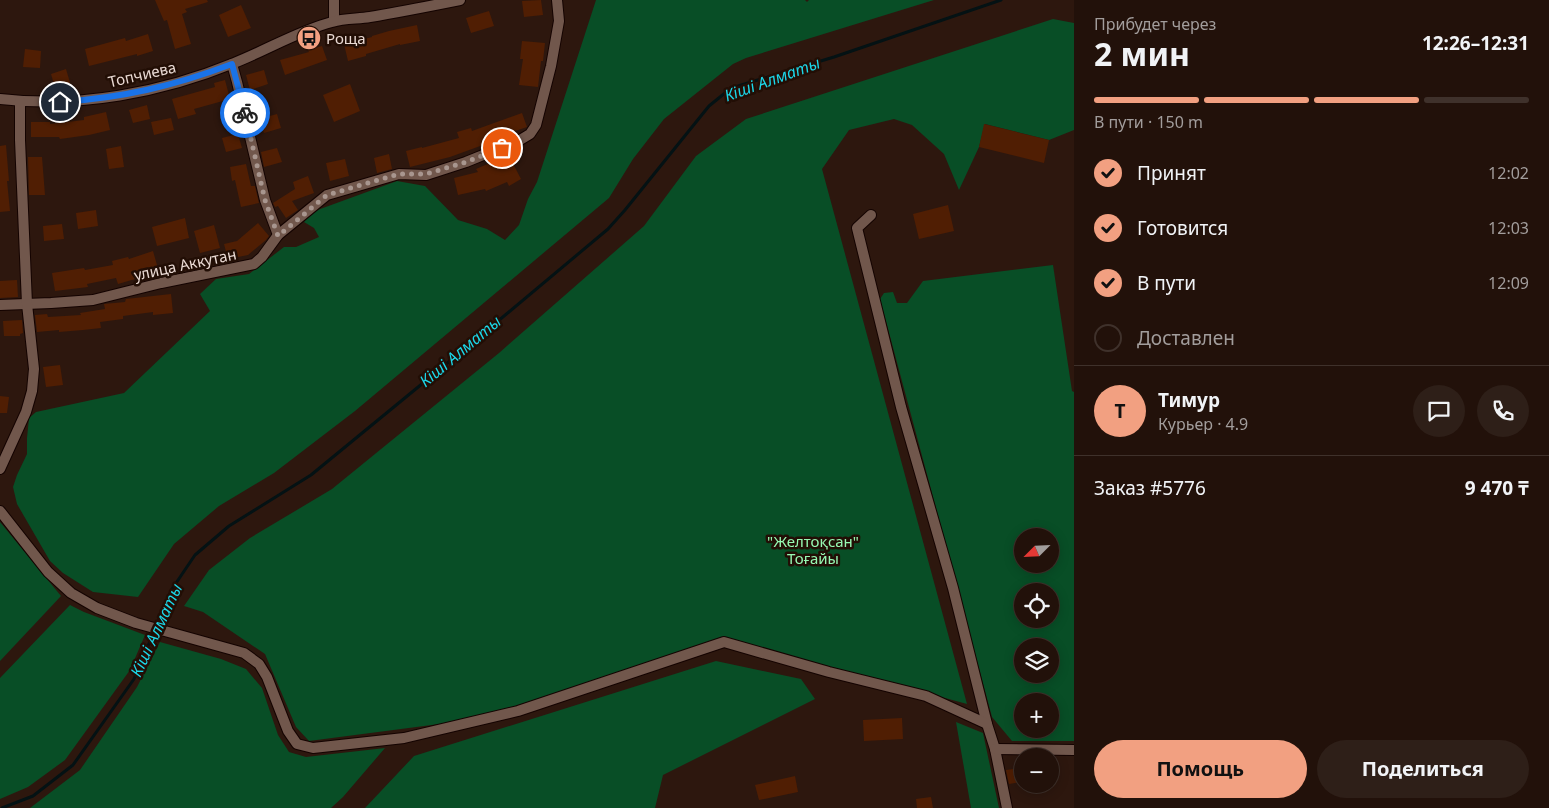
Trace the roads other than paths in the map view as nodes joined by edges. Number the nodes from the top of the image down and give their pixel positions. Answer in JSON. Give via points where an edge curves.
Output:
{"nodes":[{"id":1,"x":334,"y":0,"type":"edge"},
{"id":2,"x":460,"y":0,"type":"edge"},
{"id":3,"x":558,"y":0,"type":"edge"},
{"id":4,"x":334,"y":21,"type":"junction"},
{"id":5,"x":232,"y":64,"type":"junction"},
{"id":6,"x":0,"y":99,"type":"edge"},
{"id":7,"x":20,"y":101,"type":"junction"},
{"id":8,"x":871,"y":215,"type":"dead end"},
{"id":9,"x":278,"y":236,"type":"junction"},
{"id":10,"x":28,"y":304,"type":"junction"},
{"id":11,"x":0,"y":305,"type":"edge"},
{"id":12,"x":0,"y":469,"type":"edge"},
{"id":13,"x":0,"y":511,"type":"edge"},
{"id":14,"x":987,"y":724,"type":"junction"},
{"id":15,"x":995,"y":749,"type":"junction"},
{"id":16,"x":1074,"y":750,"type":"edge"},
{"id":17,"x":1007,"y":808,"type":"edge"}],
"edges":[{"from":1,"to":4,"type":"street"},
{"from":2,"to":4,"type":"street","name":"Топчиева"},
{"from":3,"to":9,"type":"street","name":"улица Аккутан","via":[[559,21],[551,66],[536,125],[530,134],[466,162],[426,174],[399,174],[327,195]]},
{"from":4,"to":5,"type":"street","name":"Топчиева","via":[[300,32]]},
{"from":5,"to":7,"type":"street","name":"Топчиева","via":[[133,94],[42,103]]},
{"from":5,"to":9,"type":"street","via":[[265,200]]},
{"from":6,"to":7,"type":"street","name":"Топчиева"},
{"from":7,"to":10,"type":"street"},
{"from":8,"to":14,"type":"street","via":[[856,228],[900,407],[953,588]]},
{"from":9,"to":10,"type":"street","name":"улица Аккутан","via":[[254,264],[93,300]]},
{"from":10,"to":11,"type":"street","name":"улица Аккутан"},
{"from":10,"to":12,"type":"street","via":[[34,369],[32,391]]},
{"from":13,"to":14,"type":"street","via":[[48,572],[71,593],[136,623],[244,653],[259,664],[268,677],[288,731],[297,744],[313,748],[404,738],[518,711],[724,642],[926,696]]},
{"from":14,"to":15,"type":"street"},
{"from":15,"to":16,"type":"street"},
{"from":15,"to":17,"type":"street"}]}
